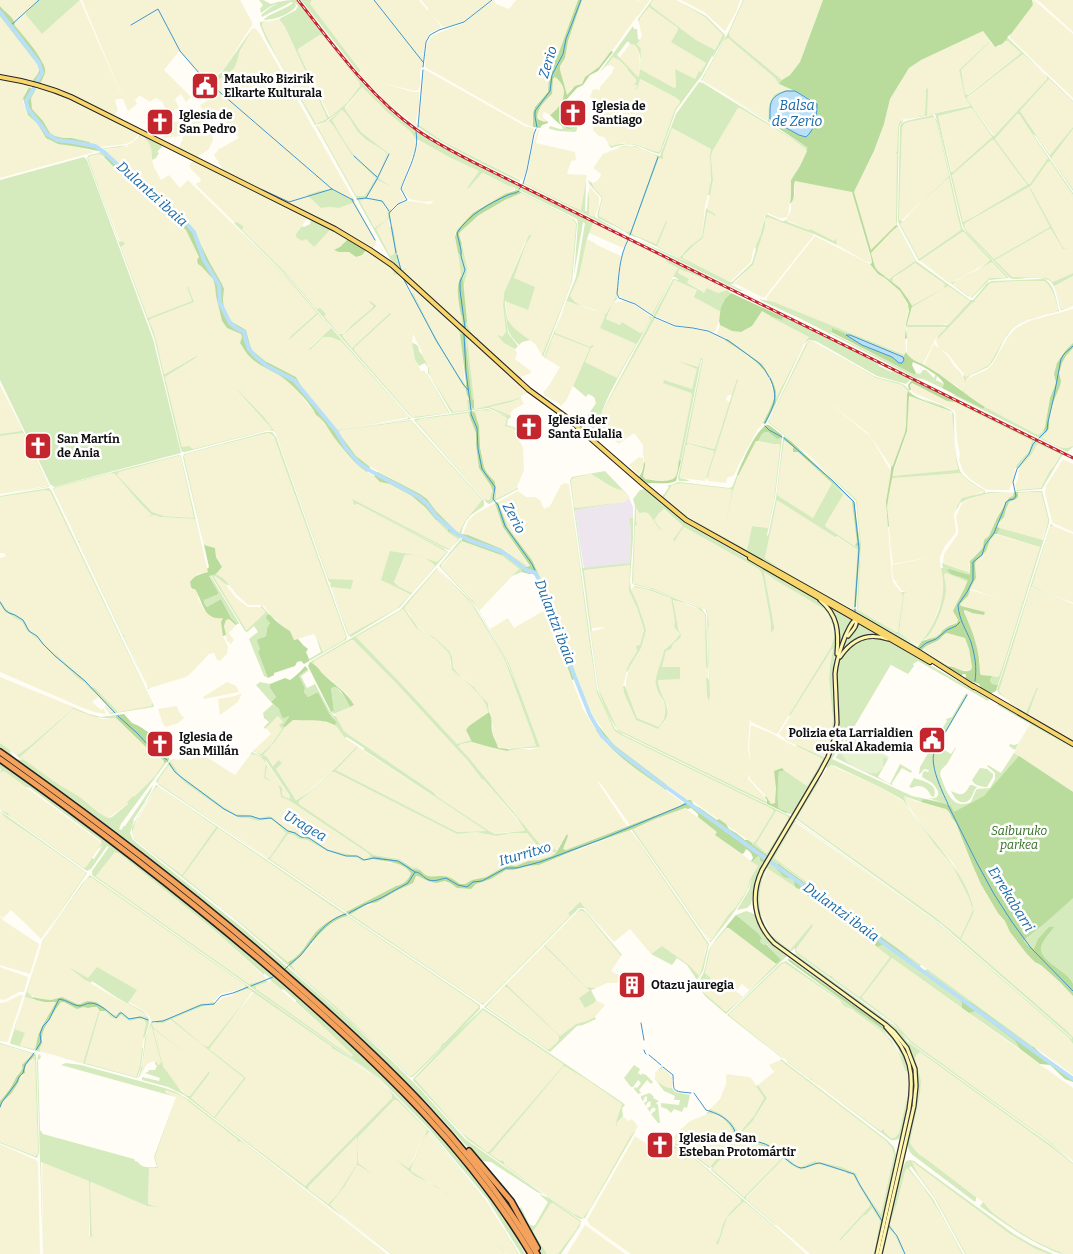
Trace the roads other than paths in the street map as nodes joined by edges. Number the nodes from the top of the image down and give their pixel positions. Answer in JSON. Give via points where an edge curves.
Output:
{"nodes":[{"id":1,"x":0,"y":77,"type":"edge"},
{"id":2,"x":715,"y":537,"type":"junction"},
{"id":3,"x":808,"y":591,"type":"junction"},
{"id":4,"x":842,"y":608,"type":"junction"},
{"id":5,"x":856,"y":620,"type":"junction"},
{"id":6,"x":866,"y":621,"type":"junction"},
{"id":7,"x":900,"y":644,"type":"junction"},
{"id":8,"x":837,"y":661,"type":"junction"},
{"id":9,"x":974,"y":687,"type":"junction"},
{"id":10,"x":1073,"y":744,"type":"edge"},
{"id":11,"x":0,"y":752,"type":"edge"},
{"id":12,"x":0,"y":759,"type":"edge"},
{"id":13,"x":531,"y":1254,"type":"edge"},
{"id":14,"x":539,"y":1254,"type":"edge"},
{"id":15,"x":879,"y":1254,"type":"edge"}],
"edges":[{"from":1,"to":2,"type":"main road","via":[[33,83],[71,97],[335,229],[370,250],[392,265],[529,390],[566,416],[681,516]]},
{"from":2,"to":3,"type":"main road"},
{"from":2,"to":4,"type":"main road"},
{"from":3,"to":5,"type":"main road"},
{"from":3,"to":8,"type":"main road","via":[[825,604],[835,622]]},
{"from":4,"to":5,"type":"main road"},
{"from":4,"to":6,"type":"main road"},
{"from":5,"to":6,"type":"main road"},
{"from":5,"to":7,"type":"main road"},
{"from":5,"to":8,"type":"main road","via":[[856,626],[846,638]]},
{"from":6,"to":9,"type":"main road"},
{"from":7,"to":8,"type":"main road","via":[[881,637],[865,637],[851,644]]},
{"from":7,"to":9,"type":"main road"},
{"from":8,"to":15,"type":"main road","via":[[837,723],[831,750],[765,864],[756,884],[755,901],[757,916],[774,943],[886,1025],[902,1041],[911,1057],[916,1079],[914,1106]]},
{"from":9,"to":10,"type":"main road"},
{"from":11,"to":14,"type":"highway","via":[[116,836],[303,990],[446,1129],[470,1157]]},
{"from":12,"to":13,"type":"highway","via":[[86,820],[175,890],[347,1037],[454,1147],[502,1209]]}]}
